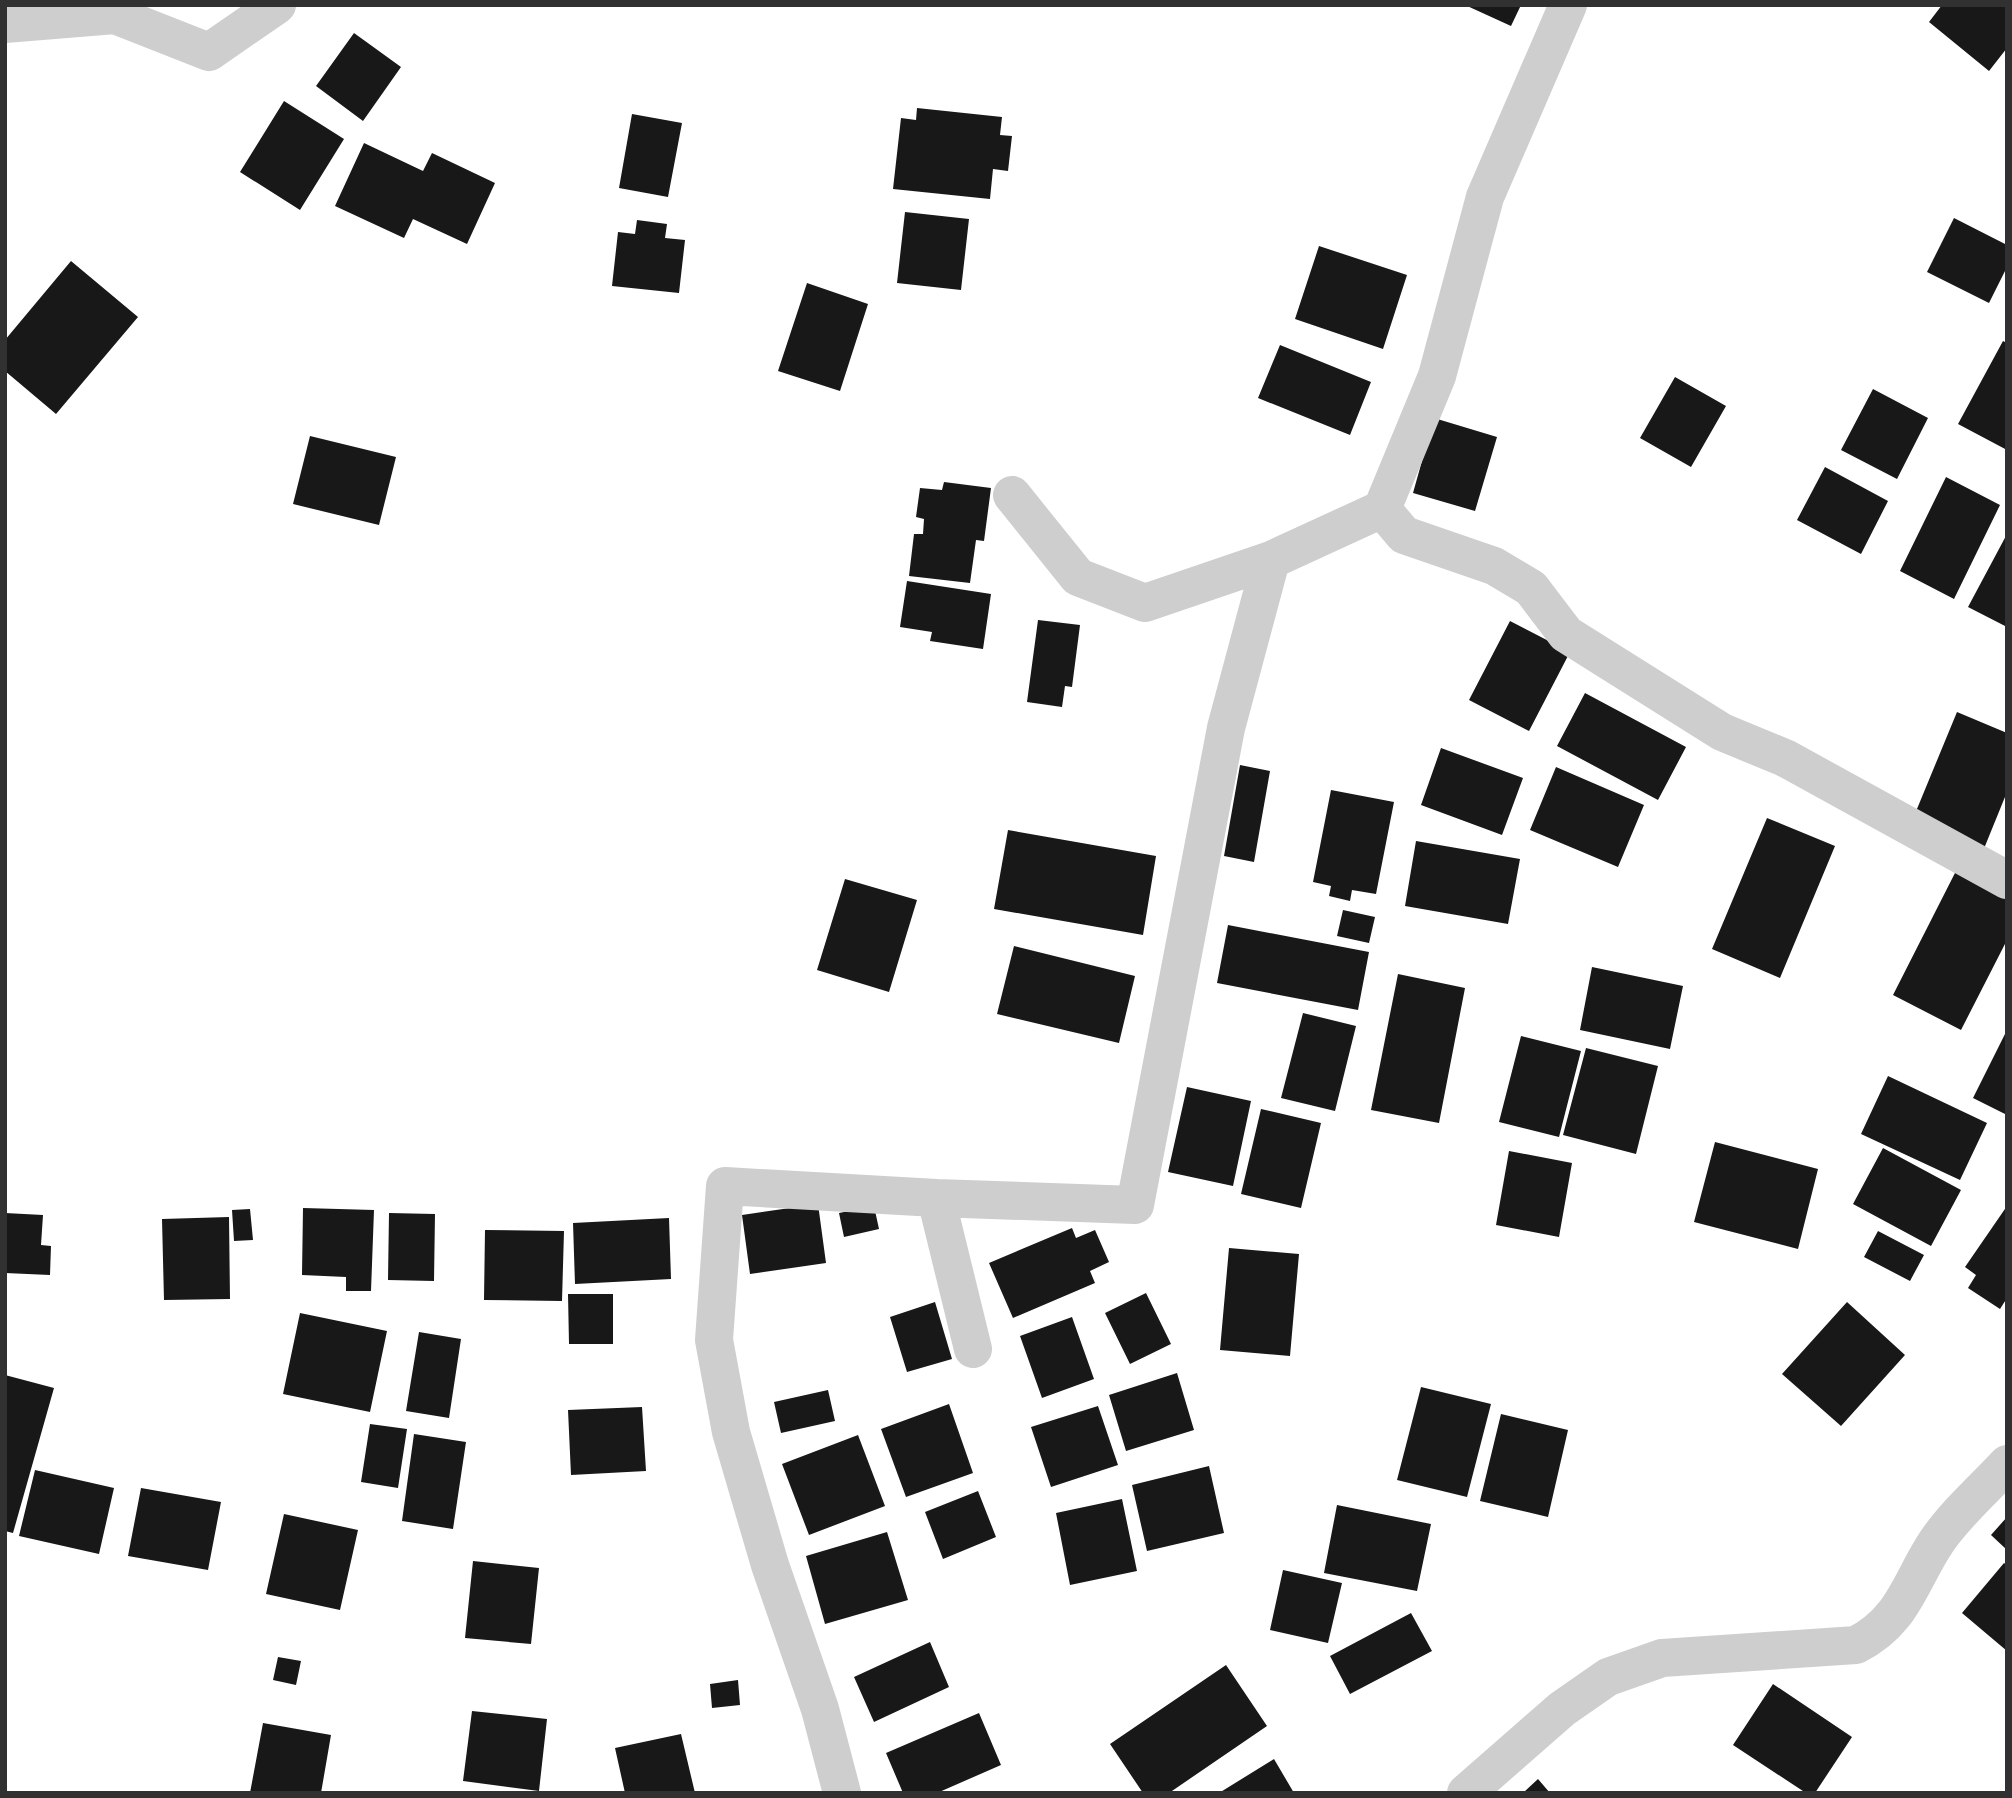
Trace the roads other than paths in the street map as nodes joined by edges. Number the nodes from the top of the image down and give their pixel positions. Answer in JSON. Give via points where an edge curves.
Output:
{"nodes":[{"id":1,"x":277,"y":5,"type":"edge"},
{"id":2,"x":1567,"y":5,"type":"edge"},
{"id":3,"x":5,"y":24,"type":"edge"},
{"id":4,"x":1012,"y":495,"type":"dead end"},
{"id":5,"x":1382,"y":509,"type":"junction"},
{"id":6,"x":1271,"y":560,"type":"junction"},
{"id":7,"x":2007,"y":880,"type":"edge"},
{"id":8,"x":936,"y":1198,"type":"junction"},
{"id":9,"x":973,"y":1349,"type":"dead end"},
{"id":10,"x":2007,"y":1464,"type":"edge"},
{"id":11,"x":842,"y":1793,"type":"edge"},
{"id":12,"x":1466,"y":1793,"type":"edge"}],
"edges":[{"from":1,"to":3,"type":"street","via":[[209,52],[114,15]]},
{"from":2,"to":5,"type":"street","via":[[1485,197],[1437,376]]},
{"from":4,"to":6,"type":"street","via":[[1077,577],[1145,603]]},
{"from":5,"to":6,"type":"street"},
{"from":5,"to":7,"type":"street","via":[[1405,535],[1494,566],[1531,588],[1566,634],[1722,732],[1785,758]]},
{"from":6,"to":8,"type":"street","via":[[1226,729],[1135,1205]]},
{"from":8,"to":9,"type":"street"},
{"from":8,"to":11,"type":"street","via":[[724,1186],[714,1340],[731,1432],[770,1565],[820,1709]]},
{"from":10,"to":12,"type":"street","via":[[1938,1539],[1898,1613],[1876,1635],[1856,1644],[1662,1658],[1608,1677],[1562,1710]]}]}
